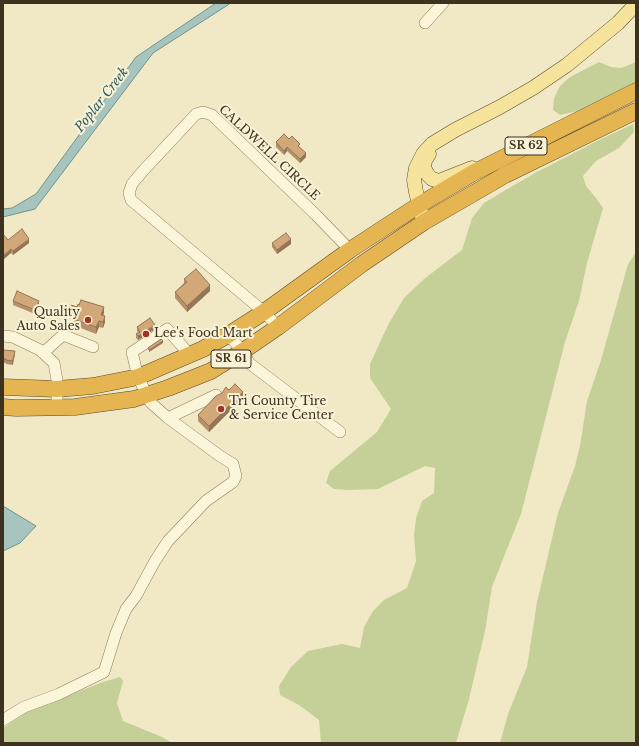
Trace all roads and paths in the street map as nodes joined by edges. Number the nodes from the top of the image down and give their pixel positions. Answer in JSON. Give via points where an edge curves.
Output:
{"nodes":[{"id":1,"x":443,"y":3,"type":"edge"},
{"id":2,"x":636,"y":4,"type":"edge"},
{"id":3,"x":425,"y":23,"type":"dead end"},
{"id":4,"x":636,"y":91,"type":"edge"},
{"id":5,"x":636,"y":111,"type":"edge"},
{"id":6,"x":455,"y":130,"type":"junction"},
{"id":7,"x":528,"y":146,"type":"junction"},
{"id":8,"x":419,"y":205,"type":"junction"},
{"id":9,"x":424,"y":222,"type":"junction"},
{"id":10,"x":350,"y":250,"type":"junction"},
{"id":11,"x":264,"y":312,"type":"junction"},
{"id":12,"x":278,"y":327,"type":"junction"},
{"id":13,"x":228,"y":335,"type":"junction"},
{"id":14,"x":3,"y":336,"type":"edge"},
{"id":15,"x":93,"y":347,"type":"dead end"},
{"id":16,"x":243,"y":351,"type":"junction"},
{"id":17,"x":43,"y":353,"type":"junction"},
{"id":18,"x":190,"y":355,"type":"junction"},
{"id":19,"x":138,"y":377,"type":"junction"},
{"id":20,"x":3,"y":387,"type":"edge"},
{"id":21,"x":57,"y":390,"type":"junction"},
{"id":22,"x":148,"y":395,"type":"junction"},
{"id":23,"x":216,"y":395,"type":"edge"},
{"id":24,"x":3,"y":407,"type":"edge"},
{"id":25,"x":57,"y":407,"type":"junction"},
{"id":26,"x":168,"y":418,"type":"junction"},
{"id":27,"x":340,"y":432,"type":"dead end"},
{"id":28,"x":3,"y":720,"type":"edge"}],
"edges":[{"from":1,"to":3,"type":"street"},
{"from":2,"to":6,"type":"main road","via":[[608,32],[567,65],[507,103]]},
{"from":4,"to":7,"type":"highway","number":"SR 62"},
{"from":5,"to":9,"type":"highway","number":"SR 62","via":[[505,175]]},
{"from":6,"to":7,"type":"main road","via":[[428,155],[424,168],[432,179],[439,181]]},
{"from":6,"to":8,"type":"main road","via":[[432,144],[416,168],[414,180]]},
{"from":7,"to":8,"type":"highway","number":"SR 62","via":[[473,173]]},
{"from":8,"to":9,"type":"main road"},
{"from":8,"to":10,"type":"highway","number":"SR 61"},
{"from":9,"to":12,"type":"highway","number":"SR 61","via":[[362,264]]},
{"from":10,"to":11,"type":"highway","number":"SR 61"},
{"from":10,"to":11,"type":"street","name":"CALDWELL CIRCLE","via":[[212,115],[202,112],[196,114],[132,184],[129,193],[131,200]]},
{"from":11,"to":12,"type":"street","name":"CALDWELL CIRCLE"},
{"from":11,"to":13,"type":"highway","number":"SR 61"},
{"from":12,"to":16,"type":"highway","number":"SR 61"},
{"from":13,"to":16,"type":"street"},
{"from":13,"to":18,"type":"highway","number":"SR 61"},
{"from":14,"to":17,"type":"street","via":[[13,337]]},
{"from":15,"to":17,"type":"street","via":[[63,335]]},
{"from":16,"to":22,"type":"highway","number":"SR 61","via":[[211,371]]},
{"from":16,"to":27,"type":"street","via":[[249,363]]},
{"from":17,"to":21,"type":"street","via":[[54,363]]},
{"from":18,"to":19,"type":"highway","number":"SR 61"},
{"from":18,"to":19,"type":"street","via":[[167,329],[132,352]]},
{"from":19,"to":21,"type":"highway","number":"SR 61"},
{"from":19,"to":22,"type":"street"},
{"from":20,"to":21,"type":"highway","number":"SR 61"},
{"from":21,"to":25,"type":"street"},
{"from":22,"to":25,"type":"highway","number":"SR 61","via":[[75,407]]},
{"from":22,"to":26,"type":"street","via":[[151,403]]},
{"from":23,"to":26,"type":"street"},
{"from":24,"to":25,"type":"highway","number":"SR 61"},
{"from":26,"to":28,"type":"street","via":[[233,464],[236,476],[234,482],[206,501],[168,541],[126,609],[104,672],[59,694],[24,707]]}]}
